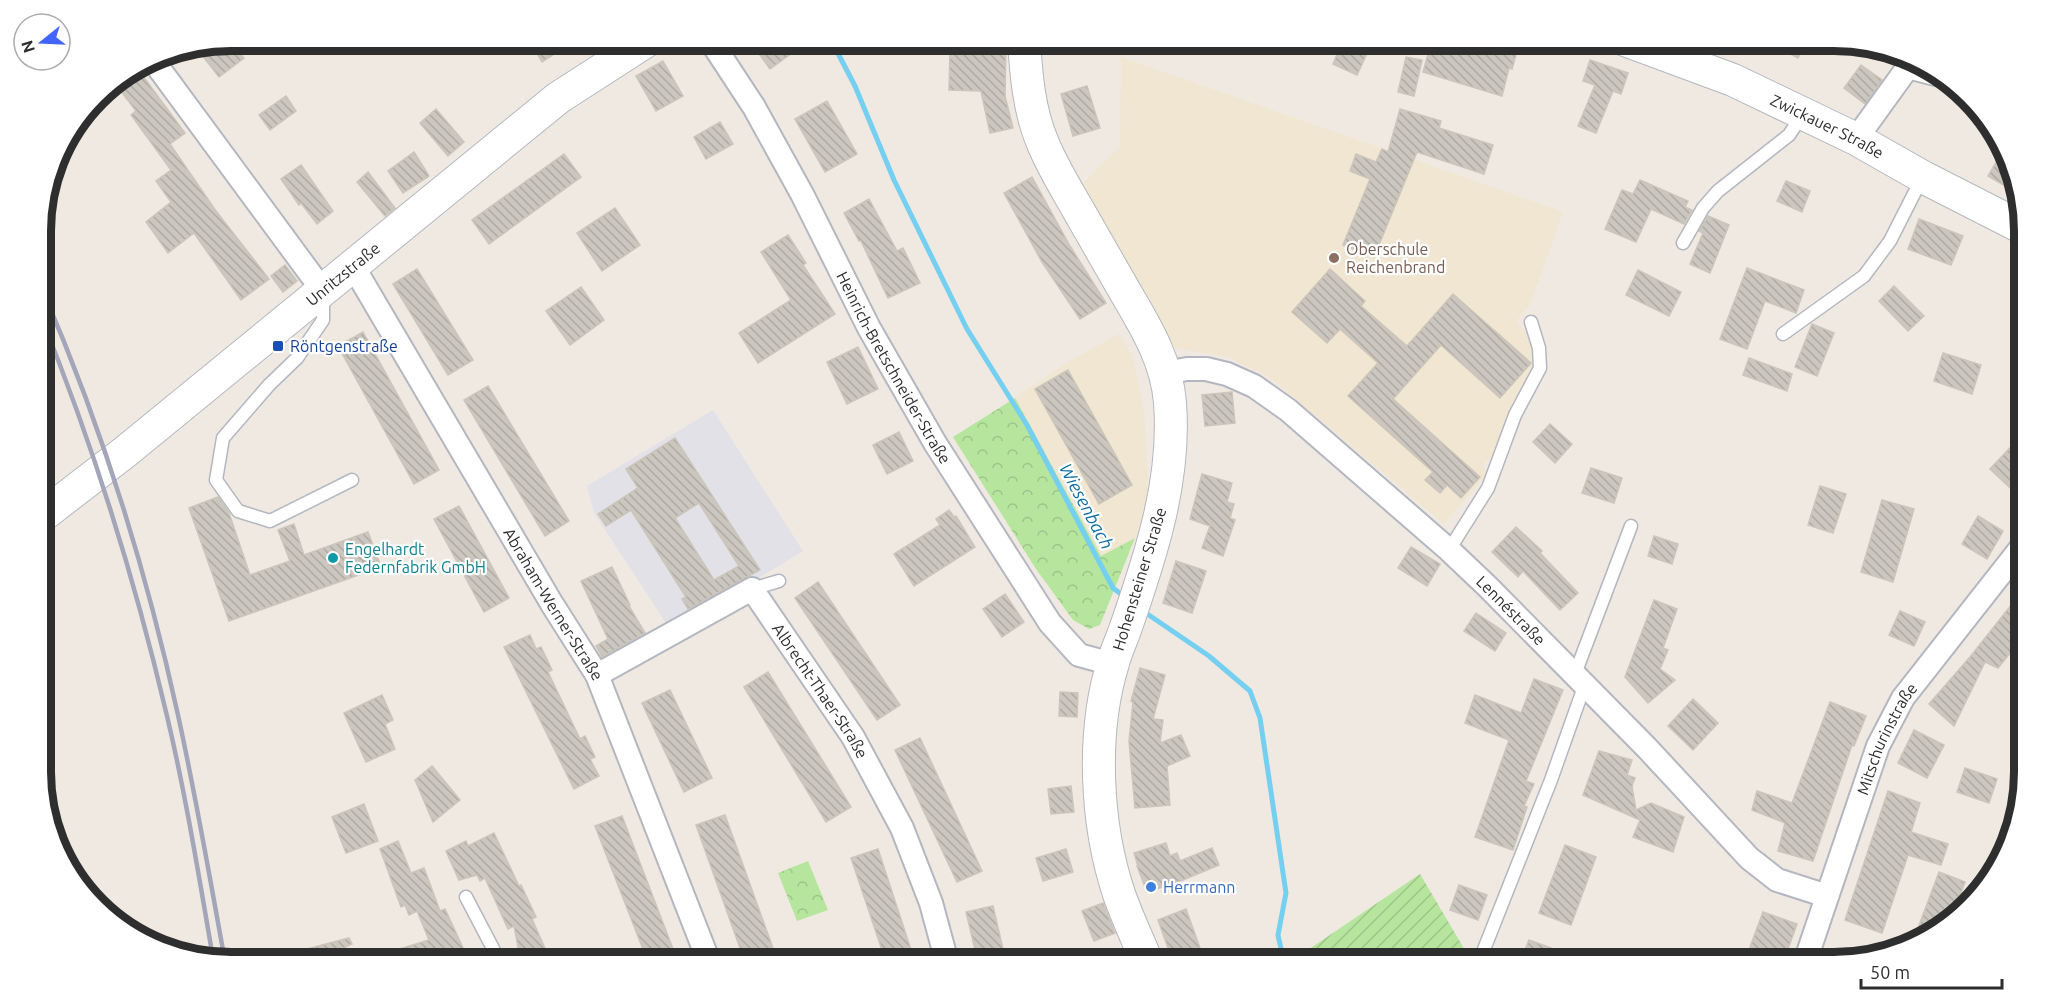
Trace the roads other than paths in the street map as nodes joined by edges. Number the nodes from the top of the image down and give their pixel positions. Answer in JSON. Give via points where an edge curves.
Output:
{"nodes":[{"id":1,"x":631,"y":51,"type":"edge"},
{"id":2,"x":717,"y":51,"type":"edge"},
{"id":3,"x":1025,"y":51,"type":"edge"},
{"id":4,"x":1655,"y":51,"type":"edge"},
{"id":5,"x":158,"y":67,"type":"edge"},
{"id":6,"x":1908,"y":67,"type":"edge"},
{"id":7,"x":1803,"y":114,"type":"junction"},
{"id":8,"x":1856,"y":139,"type":"junction"},
{"id":9,"x":1923,"y":177,"type":"junction"},
{"id":10,"x":2013,"y":223,"type":"edge"},
{"id":11,"x":1683,"y":243,"type":"dead end"},
{"id":12,"x":353,"y":266,"type":"junction"},
{"id":13,"x":323,"y":291,"type":"junction"},
{"id":14,"x":1531,"y":322,"type":"dead end"},
{"id":15,"x":1783,"y":334,"type":"dead end"},
{"id":16,"x":1165,"y":373,"type":"junction"},
{"id":17,"x":352,"y":480,"type":"dead end"},
{"id":18,"x":51,"y":509,"type":"edge"},
{"id":19,"x":1631,"y":526,"type":"dead end"},
{"id":20,"x":1449,"y":549,"type":"junction"},
{"id":21,"x":2014,"y":557,"type":"edge"},
{"id":22,"x":779,"y":581,"type":"dead end"},
{"id":23,"x":752,"y":589,"type":"junction"},
{"id":24,"x":1112,"y":664,"type":"junction"},
{"id":25,"x":597,"y":675,"type":"junction"},
{"id":26,"x":1580,"y":679,"type":"junction"},
{"id":27,"x":1827,"y":896,"type":"junction"},
{"id":28,"x":466,"y":897,"type":"dead end"},
{"id":29,"x":495,"y":952,"type":"edge"},
{"id":30,"x":706,"y":952,"type":"edge"},
{"id":31,"x":944,"y":952,"type":"edge"},
{"id":32,"x":1143,"y":952,"type":"edge"},
{"id":33,"x":1483,"y":952,"type":"edge"},
{"id":34,"x":1808,"y":952,"type":"edge"}],
"edges":[{"from":1,"to":12,"type":"main road","name":"Unritzstraße","via":[[558,98]]},
{"from":2,"to":24,"type":"street","name":"Heinrich-Bretschneider-Straße","via":[[754,107],[869,328],[935,443],[1050,623],[1079,655]]},
{"from":3,"to":16,"type":"main road","name":"Hohensteiner Straße","via":[[1041,140],[1153,340]]},
{"from":4,"to":7,"type":"main road","name":"Zwickauer Straße","via":[[1733,80]]},
{"from":5,"to":13,"type":"street"},
{"from":6,"to":8,"type":"street"},
{"from":7,"to":8,"type":"main road","name":"Zwickauer Straße"},
{"from":7,"to":11,"type":"lane","via":[[1789,135],[1703,208]]},
{"from":8,"to":9,"type":"main road","name":"Zwickauer Straße"},
{"from":9,"to":10,"type":"main road","name":"Zwickauer Straße"},
{"from":9,"to":15,"type":"lane","via":[[1890,241],[1864,276]]},
{"from":12,"to":13,"type":"main road","name":"Unritzstraße"},
{"from":12,"to":25,"type":"street","name":"Abraham-Werner-Straße"},
{"from":13,"to":17,"type":"lane","via":[[323,320],[297,358],[223,438],[216,480],[238,511],[270,521]]},
{"from":13,"to":18,"type":"main road","name":"Unritzstraße"},
{"from":14,"to":20,"type":"lane","via":[[1540,368],[1515,415],[1488,488]]},
{"from":16,"to":20,"type":"street","name":"Lennéstraße","via":[[1206,369],[1254,386],[1288,410]]},
{"from":16,"to":24,"type":"main road","name":"Hohensteiner Straße","via":[[1170,403],[1167,484],[1156,536]]},
{"from":19,"to":26,"type":"lane"},
{"from":20,"to":26,"type":"street","name":"Lennéstraße"},
{"from":21,"to":27,"type":"street","name":"Mitschurinstraße","via":[[1903,698],[1878,746]]},
{"from":22,"to":23,"type":"lane"},
{"from":23,"to":25,"type":"street"},
{"from":23,"to":31,"type":"street","name":"Albrecht-Thaer-Straße","via":[[853,737],[902,828],[931,903]]},
{"from":24,"to":32,"type":"main road","name":"Hohensteiner Straße","via":[[1101,723],[1101,808],[1119,895]]},
{"from":25,"to":30,"type":"street","name":"Abraham-Werner-Straße"},
{"from":26,"to":27,"type":"street","name":"Lennéstraße","via":[[1749,858],[1777,880]]},
{"from":26,"to":33,"type":"lane","via":[[1551,780]]},
{"from":27,"to":34,"type":"street","name":"Mitschurinstraße"},
{"from":28,"to":29,"type":"lane"}]}
